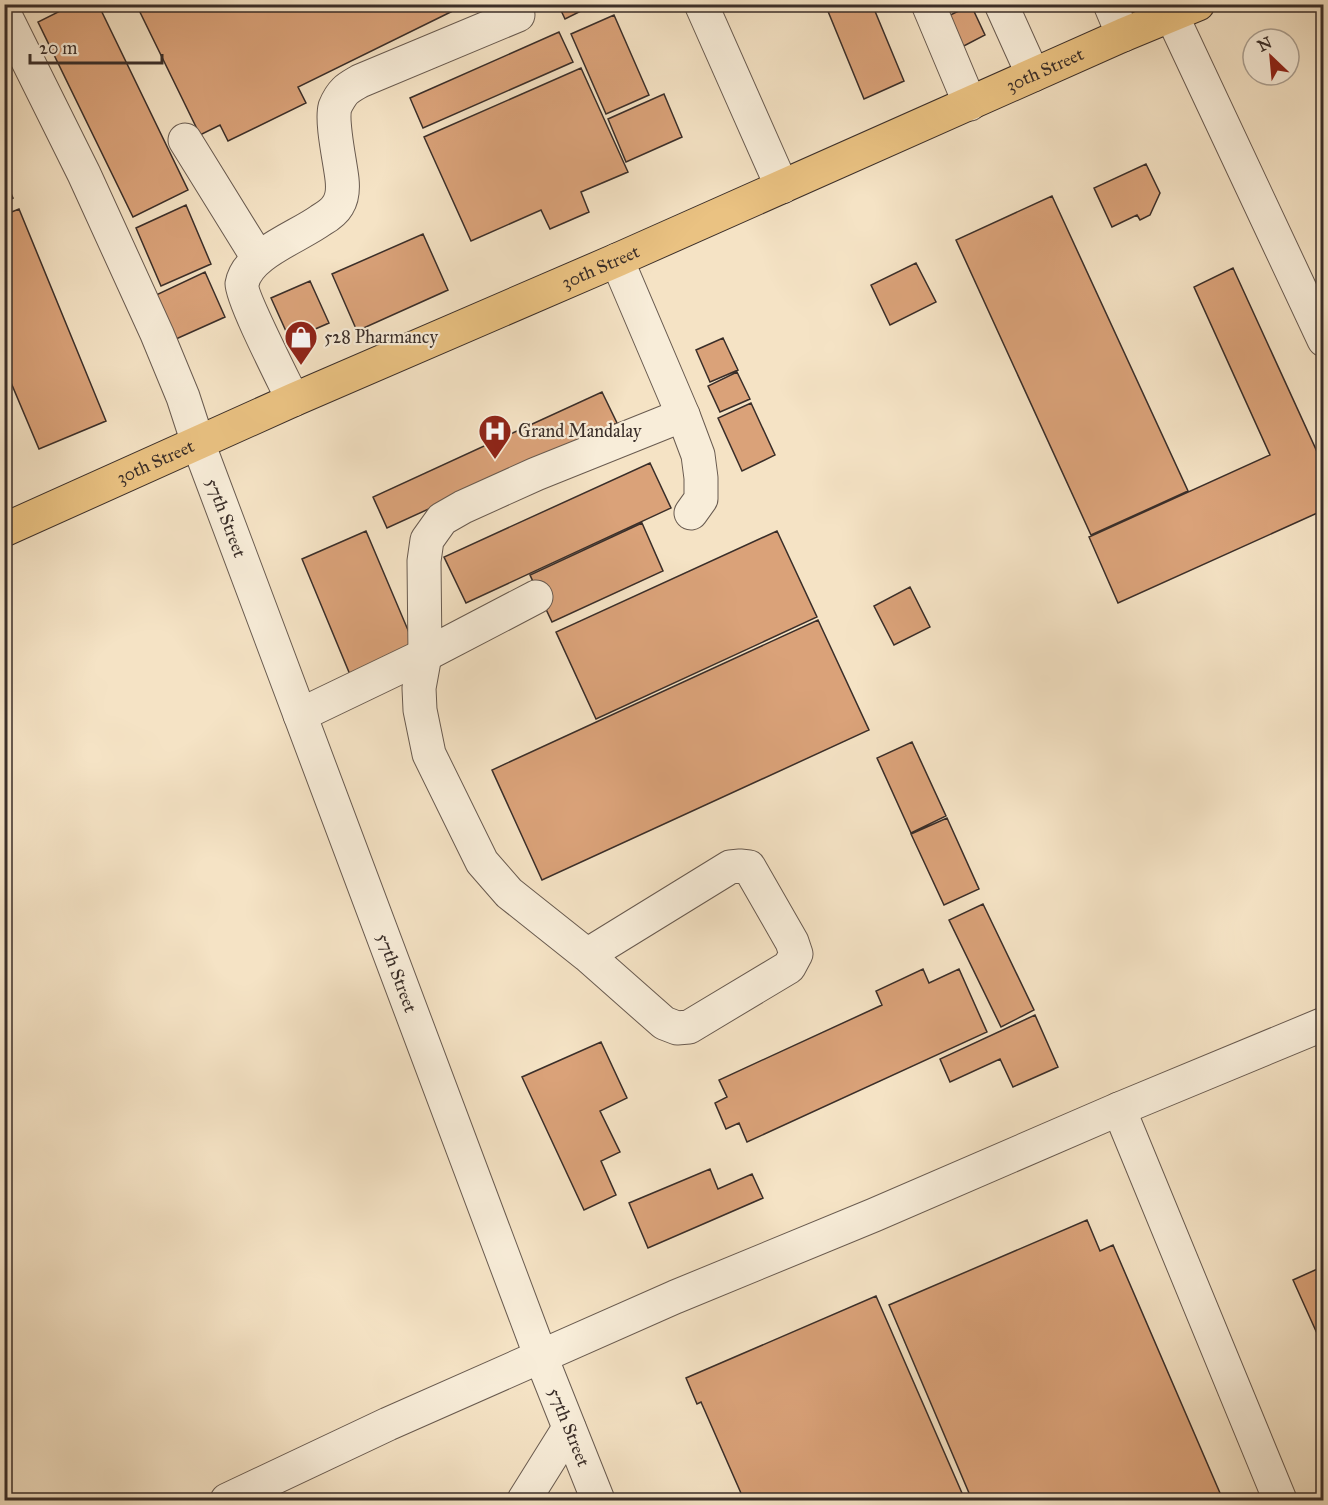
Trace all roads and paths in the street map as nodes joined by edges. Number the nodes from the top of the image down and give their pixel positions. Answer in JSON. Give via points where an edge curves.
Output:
{"nodes":[{"id":1,"x":701,"y":4,"type":"edge"},
{"id":2,"x":928,"y":4,"type":"edge"},
{"id":3,"x":1000,"y":4,"type":"edge"},
{"id":4,"x":1110,"y":4,"type":"edge"},
{"id":5,"x":1185,"y":10,"type":"edge"},
{"id":6,"x":4,"y":13,"type":"edge"},
{"id":7,"x":518,"y":15,"type":"dead end"},
{"id":8,"x":1123,"y":36,"type":"junction"},
{"id":9,"x":1033,"y":75,"type":"junction"},
{"id":10,"x":970,"y":104,"type":"junction"},
{"id":11,"x":185,"y":140,"type":"dead end"},
{"id":12,"x":782,"y":187,"type":"junction"},
{"id":13,"x":258,"y":258,"type":"junction"},
{"id":14,"x":617,"y":261,"type":"junction"},
{"id":15,"x":1323,"y":340,"type":"edge"},
{"id":16,"x":293,"y":400,"type":"junction"},
{"id":17,"x":683,"y":415,"type":"junction"},
{"id":18,"x":198,"y":443,"type":"junction"},
{"id":19,"x":691,"y":513,"type":"dead end"},
{"id":20,"x":4,"y":530,"type":"edge"},
{"id":21,"x":536,"y":597,"type":"dead end"},
{"id":22,"x":425,"y":655,"type":"junction"},
{"id":23,"x":300,"y":715,"type":"junction"},
{"id":24,"x":587,"y":955,"type":"junction"},
{"id":25,"x":1323,"y":1024,"type":"edge"},
{"id":26,"x":1119,"y":1109,"type":"junction"},
{"id":27,"x":541,"y":1357,"type":"junction"},
{"id":28,"x":569,"y":1428,"type":"junction"},
{"id":29,"x":227,"y":1500,"type":"edge"},
{"id":30,"x":524,"y":1500,"type":"edge"},
{"id":31,"x":598,"y":1500,"type":"edge"},
{"id":32,"x":1280,"y":1500,"type":"edge"}],
"edges":[{"from":1,"to":12,"type":"street"},
{"from":2,"to":10,"type":"street"},
{"from":3,"to":9,"type":"street"},
{"from":4,"to":8,"type":"street"},
{"from":5,"to":8,"type":"main road","name":"30th Street"},
{"from":5,"to":15,"type":"street"},
{"from":6,"to":18,"type":"street","name":"57th Street","via":[[147,313]]},
{"from":7,"to":13,"type":"street","via":[[360,81],[345,91],[335,107],[334,126],[343,191],[340,203],[317,224]]},
{"from":8,"to":9,"type":"main road","name":"30th Street"},
{"from":9,"to":10,"type":"main road","name":"30th Street"},
{"from":10,"to":12,"type":"main road","name":"30th Street"},
{"from":11,"to":13,"type":"street"},
{"from":12,"to":14,"type":"main road","name":"30th Street"},
{"from":13,"to":16,"type":"street","via":[[250,266],[242,287]]},
{"from":14,"to":16,"type":"main road","name":"30th Street"},
{"from":14,"to":17,"type":"street"},
{"from":16,"to":18,"type":"main road","name":"30th Street"},
{"from":17,"to":19,"type":"street","via":[[698,455],[701,478],[701,499]]},
{"from":17,"to":22,"type":"street","via":[[536,474],[442,519],[426,540]]},
{"from":18,"to":20,"type":"main road","name":"30th Street"},
{"from":18,"to":23,"type":"street","name":"57th Street"},
{"from":21,"to":22,"type":"street"},
{"from":22,"to":23,"type":"street"},
{"from":22,"to":24,"type":"street","via":[[419,688],[429,754],[482,862],[509,893]]},
{"from":23,"to":27,"type":"street","name":"57th Street"},
{"from":24,"to":24,"type":"street","via":[[664,1023],[677,1028],[689,1027],[789,967],[796,954],[749,867],[740,866],[730,867]]},
{"from":25,"to":26,"type":"street"},
{"from":26,"to":27,"type":"street"},
{"from":26,"to":32,"type":"street"},
{"from":27,"to":28,"type":"street","name":"57th Street"},
{"from":27,"to":29,"type":"street"},
{"from":28,"to":30,"type":"street"},
{"from":28,"to":31,"type":"street","name":"57th Street"}]}
